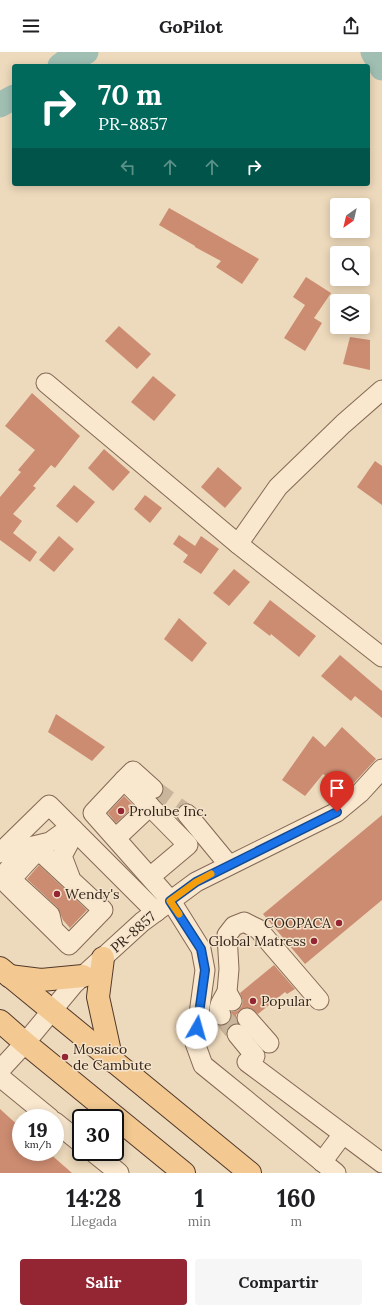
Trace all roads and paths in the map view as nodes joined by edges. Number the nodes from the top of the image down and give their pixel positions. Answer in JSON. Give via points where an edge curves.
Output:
{"nodes":[{"id":1,"x":46,"y":383,"type":"dead end"},
{"id":2,"x":382,"y":390,"type":"edge"},
{"id":3,"x":238,"y":544,"type":"junction"},
{"id":4,"x":382,"y":657,"type":"edge"},
{"id":5,"x":382,"y":769,"type":"edge"},
{"id":6,"x":152,"y":797,"type":"junction"},
{"id":7,"x":187,"y":814,"type":"tunnel mouth"},
{"id":8,"x":71,"y":832,"type":"junction"},
{"id":9,"x":203,"y":832,"type":"junction"},
{"id":10,"x":116,"y":838,"type":"junction"},
{"id":11,"x":188,"y":844,"type":"junction"},
{"id":12,"x":0,"y":853,"type":"edge"},
{"id":13,"x":229,"y":865,"type":"junction"},
{"id":14,"x":150,"y":877,"type":"junction"},
{"id":15,"x":70,"y":878,"type":"junction"},
{"id":16,"x":163,"y":906,"type":"junction"},
{"id":17,"x":53,"y":928,"type":"junction"},
{"id":18,"x":103,"y":958,"type":"junction"},
{"id":19,"x":5,"y":972,"type":"edge"},
{"id":20,"x":83,"y":976,"type":"junction"},
{"id":21,"x":319,"y":1000,"type":"dead end"},
{"id":22,"x":50,"y":1011,"type":"junction"},
{"id":23,"x":221,"y":1016,"type":"dead end"},
{"id":24,"x":247,"y":1018,"type":"tunnel mouth"},
{"id":25,"x":0,"y":1021,"type":"edge"},
{"id":26,"x":237,"y":1034,"type":"tunnel mouth"},
{"id":27,"x":25,"y":1043,"type":"junction"},
{"id":28,"x":269,"y":1043,"type":"dead end"},
{"id":29,"x":112,"y":1061,"type":"junction"},
{"id":30,"x":0,"y":1070,"type":"edge"},
{"id":31,"x":0,"y":1077,"type":"edge"},
{"id":32,"x":39,"y":1109,"type":"edge"},
{"id":33,"x":64,"y":1129,"type":"edge"},
{"id":34,"x":343,"y":1134,"type":"junction"},
{"id":35,"x":72,"y":1136,"type":"edge"},
{"id":36,"x":104,"y":1161,"type":"edge"},
{"id":37,"x":382,"y":1163,"type":"edge"},
{"id":38,"x":329,"y":1167,"type":"edge"},
{"id":39,"x":119,"y":1173,"type":"edge"},
{"id":40,"x":184,"y":1173,"type":"edge"},
{"id":41,"x":250,"y":1173,"type":"edge"}],
"edges":[{"from":1,"to":3,"type":"street"},
{"from":2,"to":3,"type":"street","via":[[343,424],[278,488]]},
{"from":3,"to":4,"type":"street"},
{"from":5,"to":13,"type":"street","name":"PR-8857","via":[[360,793],[337,812]]},
{"from":6,"to":10,"type":"street"},
{"from":6,"to":10,"type":"street","via":[[124,780],[93,813]]},
{"from":6,"to":11,"type":"street"},
{"from":7,"to":9,"type":"street"},
{"from":8,"to":12,"type":"street","via":[[50,805]]},
{"from":8,"to":15,"type":"street","via":[[62,856]]},
{"from":8,"to":16,"type":"street"},
{"from":8,"to":17,"type":"street","via":[[61,834],[50,842],[29,847],[8,870],[8,885]]},
{"from":9,"to":11,"type":"street"},
{"from":9,"to":13,"type":"street"},
{"from":10,"to":14,"type":"street"},
{"from":11,"to":14,"type":"street"},
{"from":13,"to":16,"type":"street","name":"PR-8857","via":[[196,882]]},
{"from":14,"to":16,"type":"street"},
{"from":15,"to":17,"type":"street","via":[[103,910],[69,945]]},
{"from":15,"to":17,"type":"street","via":[[44,855],[35,854],[15,875],[16,883],[50,915]]},
{"from":16,"to":18,"type":"street","name":"PR-8857"},
{"from":16,"to":38,"type":"street","via":[[201,949],[205,970],[196,1043],[203,1065]]},
{"from":18,"to":20,"type":"street","name":"PR-8857"},
{"from":18,"to":29,"type":"main road","via":[[98,997]]},
{"from":19,"to":20,"type":"main road","via":[[40,980]]},
{"from":19,"to":22,"type":"main road"},
{"from":20,"to":22,"type":"street","name":"PR-8857"},
{"from":21,"to":23,"type":"street","via":[[258,929],[244,922],[234,926],[227,935],[230,996],[219,1005],[218,1011]]},
{"from":22,"to":27,"type":"street","name":"PR-8857"},
{"from":22,"to":29,"type":"main road"},
{"from":24,"to":28,"type":"street"},
{"from":25,"to":27,"type":"main road"},
{"from":26,"to":34,"type":"street","via":[[251,1059]]},
{"from":27,"to":30,"type":"street","name":"PR-8857"},
{"from":27,"to":40,"type":"main road"},
{"from":29,"to":41,"type":"main road"},
{"from":31,"to":32,"type":"street"},
{"from":33,"to":35,"type":"street"},
{"from":34,"to":37,"type":"street"},
{"from":34,"to":38,"type":"street"},
{"from":36,"to":39,"type":"street"}]}
